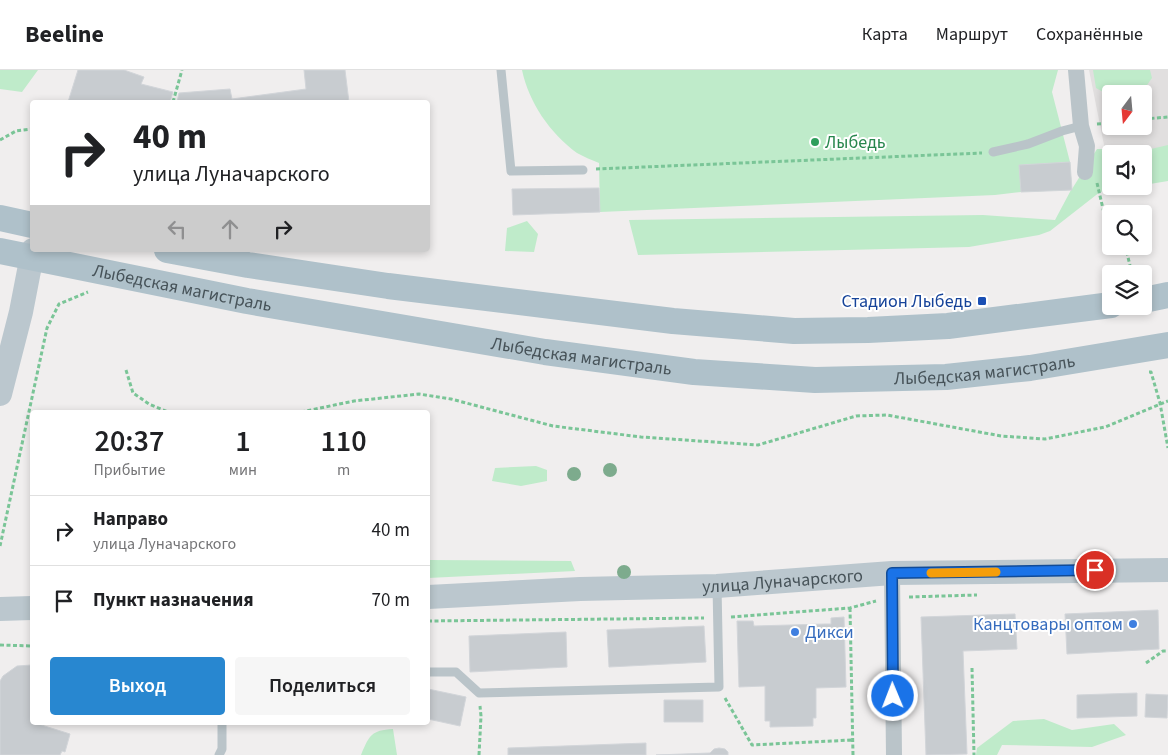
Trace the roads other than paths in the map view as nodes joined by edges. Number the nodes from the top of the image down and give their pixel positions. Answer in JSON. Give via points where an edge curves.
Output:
{"nodes":[{"id":1,"x":501,"y":70,"type":"edge"},
{"id":2,"x":1076,"y":70,"type":"edge"},
{"id":3,"x":1089,"y":125,"type":"junction"},
{"id":4,"x":993,"y":152,"type":"road end"},
{"id":5,"x":583,"y":170,"type":"road end"},
{"id":6,"x":1091,"y":176,"type":"road end"},
{"id":7,"x":0,"y":218,"type":"edge"},
{"id":8,"x":30,"y":225,"type":"edge"},
{"id":9,"x":0,"y":251,"type":"edge"},
{"id":10,"x":178,"y":252,"type":"edge"},
{"id":11,"x":33,"y":254,"type":"edge"},
{"id":12,"x":1168,"y":295,"type":"edge"},
{"id":13,"x":1152,"y":298,"type":"edge"},
{"id":14,"x":1102,"y":306,"type":"edge"},
{"id":15,"x":1168,"y":345,"type":"edge"},
{"id":16,"x":0,"y":394,"type":"edge"},
{"id":17,"x":1168,"y":570,"type":"edge"},
{"id":18,"x":892,"y":573,"type":"junction"},
{"id":19,"x":717,"y":586,"type":"junction"},
{"id":20,"x":430,"y":597,"type":"edge"},
{"id":21,"x":30,"y":608,"type":"edge"},
{"id":22,"x":0,"y":609,"type":"edge"},
{"id":23,"x":430,"y":672,"type":"edge"},
{"id":24,"x":222,"y":725,"type":"edge"},
{"id":25,"x":219,"y":755,"type":"edge"},
{"id":26,"x":894,"y":755,"type":"edge"}],
"edges":[{"from":1,"to":5,"type":"lane","via":[[511,171]]},
{"from":2,"to":3,"type":"street"},
{"from":3,"to":4,"type":"lane"},
{"from":3,"to":6,"type":"street","via":[[1087,146]]},
{"from":7,"to":8,"type":"main road"},
{"from":9,"to":11,"type":"main road","name":"Лыбедская магистраль"},
{"from":10,"to":14,"type":"main road","name":"Лыбедская магистраль","via":[[388,286],[673,321],[794,331],[948,326]]},
{"from":11,"to":15,"type":"main road","name":"Лыбедская магистраль","via":[[306,311],[545,352],[694,372],[815,380],[946,377],[1030,368]]},
{"from":11,"to":16,"type":"main road"},
{"from":12,"to":13,"type":"main road"},
{"from":17,"to":18,"type":"main road","name":"улица Луначарского"},
{"from":18,"to":19,"type":"main road","name":"улица Луначарского"},
{"from":18,"to":26,"type":"street"},
{"from":19,"to":20,"type":"main road","name":"улица Луначарского"},
{"from":19,"to":23,"type":"lane","via":[[719,687],[479,693],[456,672]]},
{"from":21,"to":22,"type":"main road"},
{"from":24,"to":25,"type":"lane"}]}
